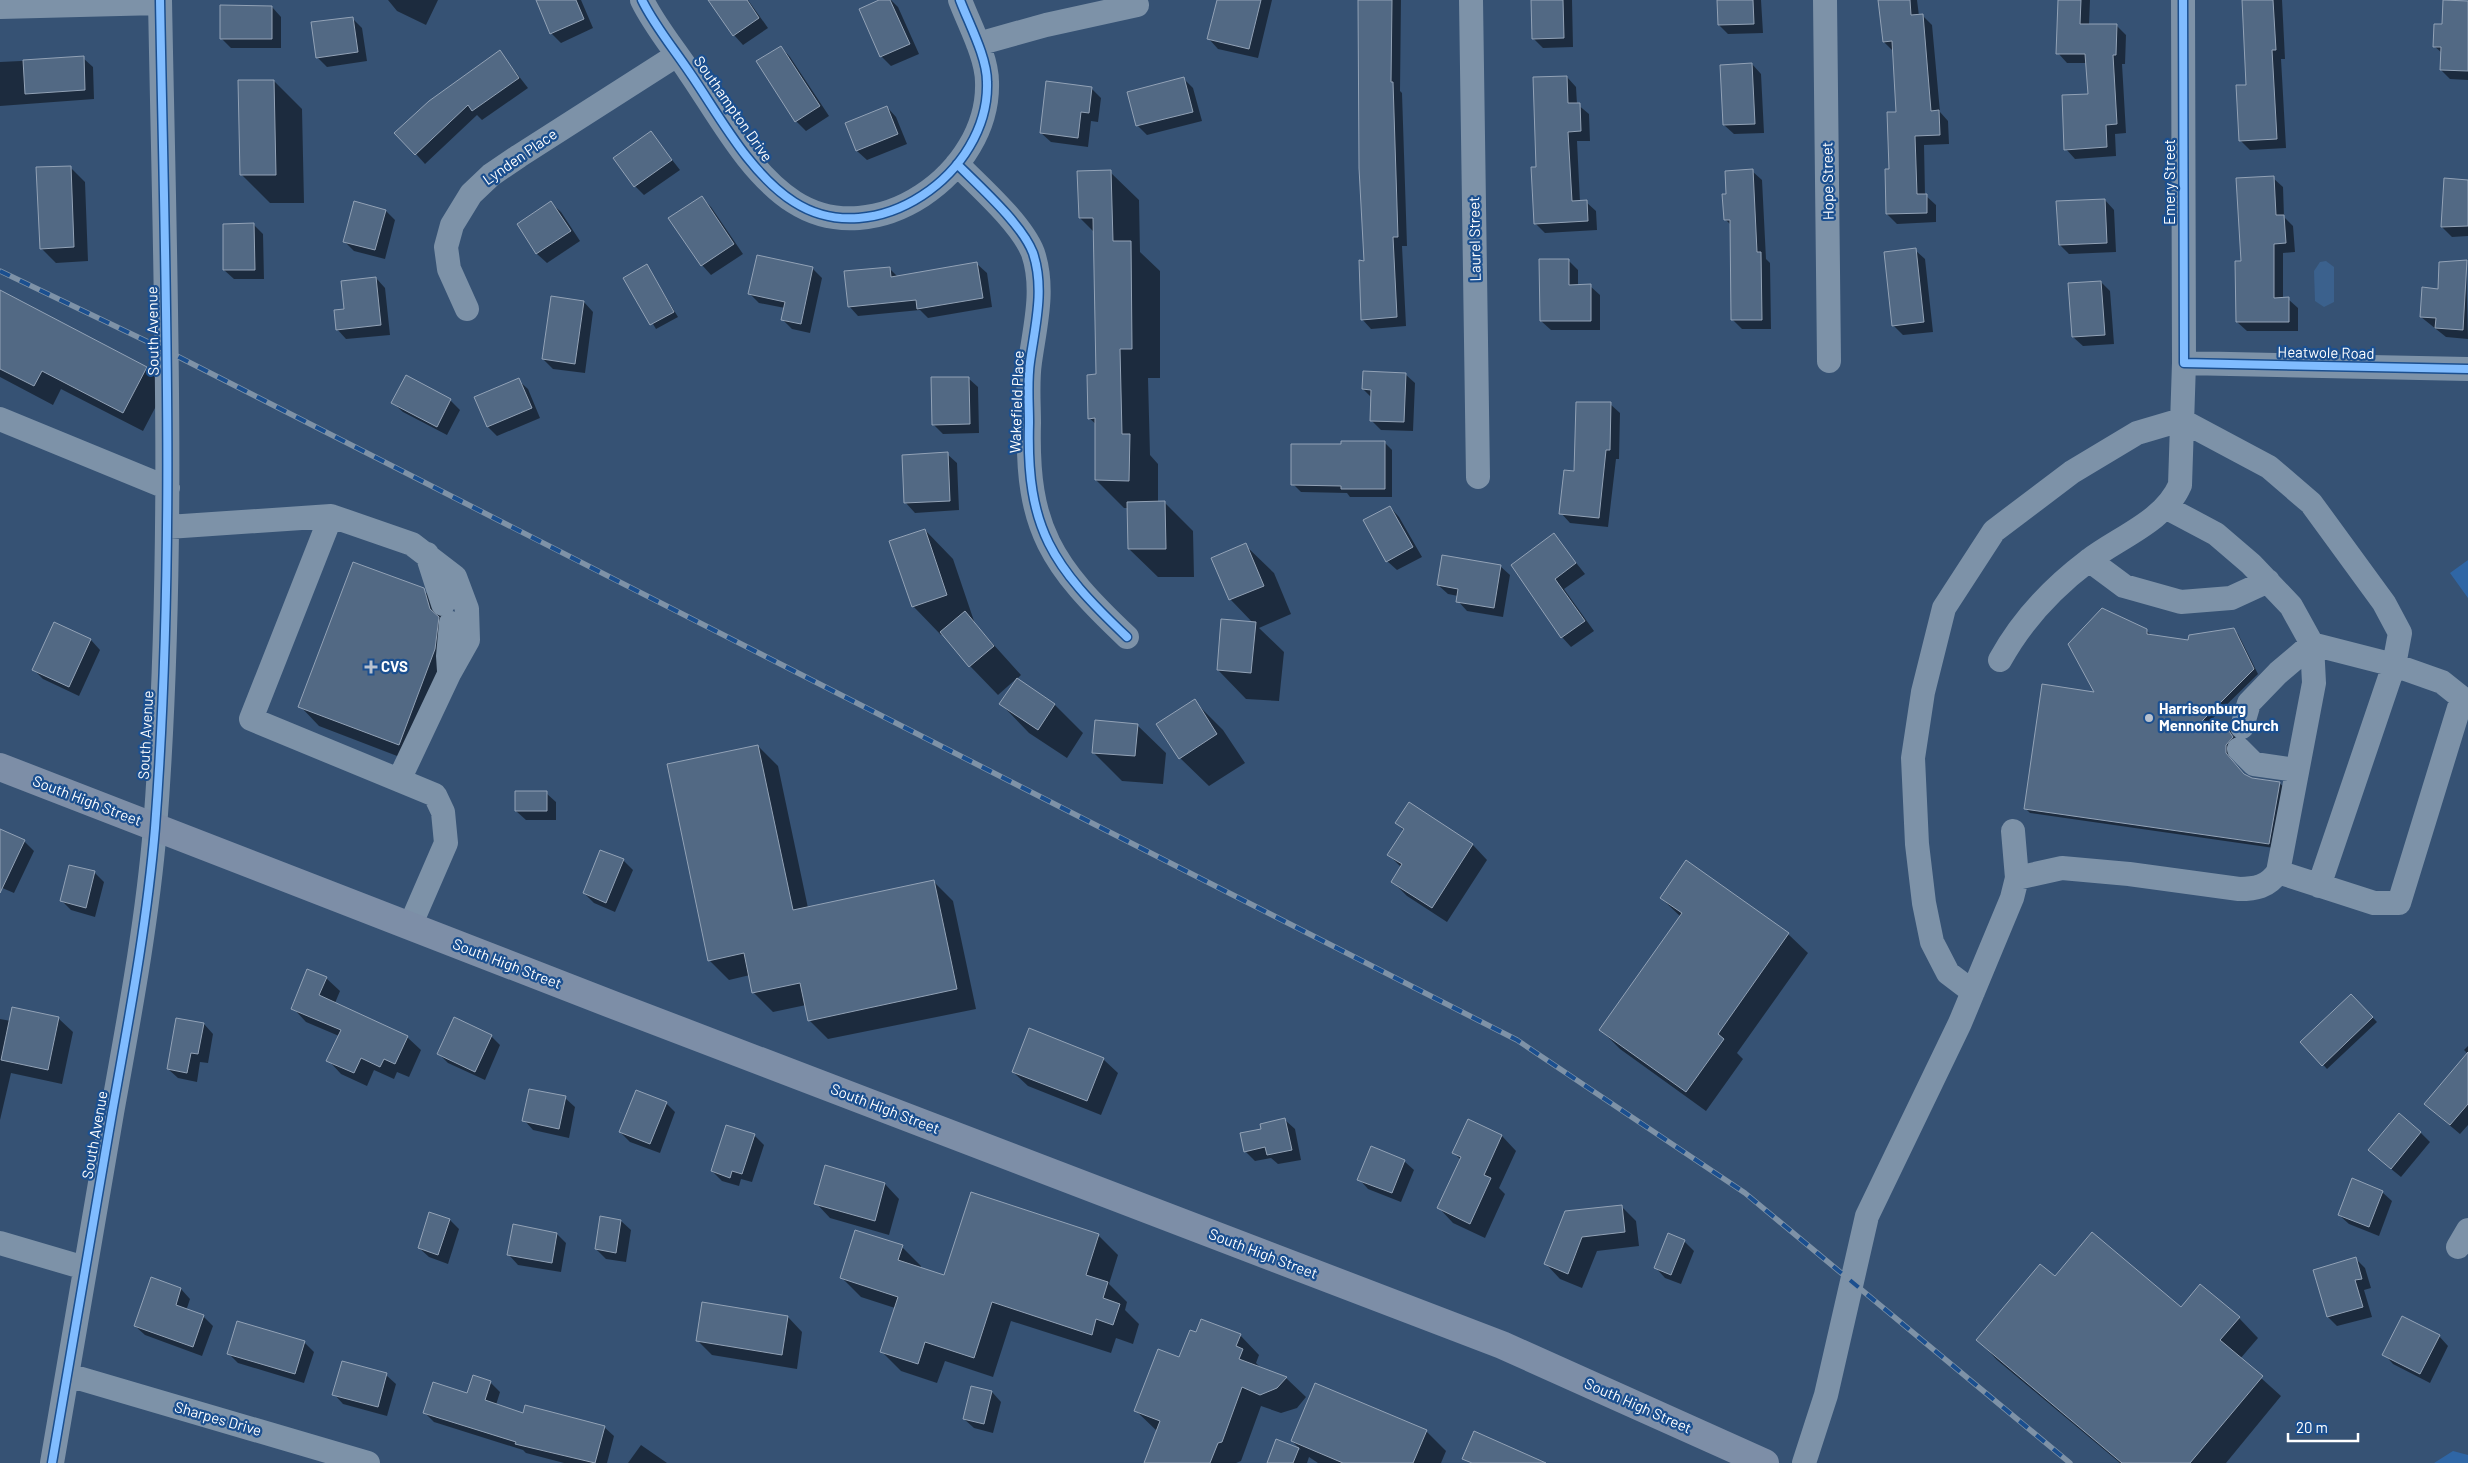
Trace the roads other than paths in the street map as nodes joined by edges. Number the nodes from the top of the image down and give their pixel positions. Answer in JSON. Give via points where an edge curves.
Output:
{"nodes":[{"id":1,"x":642,"y":0,"type":"edge"},
{"id":2,"x":960,"y":0,"type":"edge"},
{"id":3,"x":1472,"y":0,"type":"edge"},
{"id":4,"x":1825,"y":0,"type":"edge"},
{"id":5,"x":2184,"y":0,"type":"edge"},
{"id":6,"x":160,"y":1,"type":"edge"},
{"id":7,"x":1138,"y":5,"type":"dead end"},
{"id":8,"x":0,"y":7,"type":"edge"},
{"id":9,"x":978,"y":44,"type":"junction"},
{"id":10,"x":677,"y":54,"type":"junction"},
{"id":11,"x":957,"y":164,"type":"junction"},
{"id":12,"x":467,"y":310,"type":"dead end"},
{"id":13,"x":1829,"y":361,"type":"dead end"},
{"id":14,"x":2184,"y":363,"type":"junction"},
{"id":15,"x":2468,"y":369,"type":"edge"},
{"id":16,"x":0,"y":419,"type":"edge"},
{"id":17,"x":2181,"y":420,"type":"junction"},
{"id":18,"x":1478,"y":477,"type":"dead end"},
{"id":19,"x":168,"y":488,"type":"junction"},
{"id":20,"x":2167,"y":508,"type":"junction"},
{"id":21,"x":331,"y":516,"type":"junction"},
{"id":22,"x":168,"y":527,"type":"junction"},
{"id":23,"x":427,"y":554,"type":"junction"},
{"id":24,"x":2089,"y":560,"type":"junction"},
{"id":25,"x":2268,"y":580,"type":"junction"},
{"id":26,"x":1127,"y":637,"type":"dead end"},
{"id":27,"x":2312,"y":644,"type":"junction"},
{"id":28,"x":2000,"y":660,"type":"dead end"},
{"id":29,"x":2394,"y":665,"type":"junction"},
{"id":30,"x":450,"y":672,"type":"junction"},
{"id":31,"x":0,"y":767,"type":"edge"},
{"id":32,"x":2296,"y":770,"type":"junction"},
{"id":33,"x":399,"y":780,"type":"junction"},
{"id":34,"x":155,"y":828,"type":"junction"},
{"id":35,"x":2012,"y":831,"type":"dead end"},
{"id":36,"x":2278,"y":872,"type":"junction"},
{"id":37,"x":2017,"y":878,"type":"junction"},
{"id":38,"x":2319,"y":886,"type":"junction"},
{"id":39,"x":410,"y":926,"type":"junction"},
{"id":40,"x":1972,"y":992,"type":"junction"},
{"id":41,"x":0,"y":1243,"type":"edge"},
{"id":42,"x":86,"y":1268,"type":"junction"},
{"id":43,"x":68,"y":1375,"type":"junction"},
{"id":44,"x":52,"y":1463,"type":"edge"},
{"id":45,"x":368,"y":1463,"type":"edge"},
{"id":46,"x":1764,"y":1463,"type":"edge"},
{"id":47,"x":1804,"y":1463,"type":"edge"}],
"edges":[{"from":1,"to":10,"type":"street","name":"Southampton Drive"},
{"from":2,"to":9,"type":"street","name":"Southampton Drive"},
{"from":3,"to":18,"type":"street","name":"Laurel Street"},
{"from":4,"to":13,"type":"street","name":"Hope Street"},
{"from":5,"to":14,"type":"street","name":"Emery Street"},
{"from":6,"to":8,"type":"street"},
{"from":6,"to":19,"type":"street","name":"South Avenue"},
{"from":7,"to":9,"type":"street"},
{"from":9,"to":11,"type":"street","name":"Southampton Drive","via":[[988,81],[985,111],[974,140]]},
{"from":10,"to":11,"type":"street","name":"Southampton Drive","via":[[757,170],[794,202],[823,214],[862,218],[889,213],[934,188]]},
{"from":10,"to":12,"type":"street","name":"Lynden Place","via":[[491,175],[471,194],[452,225],[446,247],[449,269]]},
{"from":11,"to":26,"type":"street","name":"Wakefield Place","via":[[1017,229],[1030,248],[1038,272],[1040,291],[1029,372],[1028,441],[1031,485],[1041,528],[1063,567],[1085,595]]},
{"from":14,"to":15,"type":"street","name":"Heatwole Road"},
{"from":14,"to":17,"type":"street","name":"Emery Street"},
{"from":16,"to":19,"type":"street"},
{"from":17,"to":20,"type":"street","name":"Emery Street","via":[[2181,479]]},
{"from":17,"to":29,"type":"street","via":[[2270,467],[2311,503],[2384,603],[2400,633]]},
{"from":17,"to":40,"type":"street","via":[[2137,433],[2072,472],[1994,531],[1944,608],[1923,692],[1913,758],[1917,844],[1932,942],[1948,973]]},
{"from":19,"to":22,"type":"street","name":"South Avenue"},
{"from":20,"to":24,"type":"street"},
{"from":20,"to":25,"type":"street","via":[[2223,538]]},
{"from":21,"to":22,"type":"street"},
{"from":21,"to":23,"type":"street","via":[[412,544]]},
{"from":21,"to":33,"type":"street","via":[[250,719]]},
{"from":22,"to":34,"type":"street","name":"South Avenue"},
{"from":23,"to":30,"type":"street","via":[[447,614]]},
{"from":23,"to":30,"type":"street","via":[[455,577],[467,609],[468,640]]},
{"from":24,"to":25,"type":"street","via":[[2124,586],[2181,602],[2231,598]]},
{"from":24,"to":28,"type":"street","via":[[2038,605]]},
{"from":25,"to":27,"type":"street","via":[[2291,606]]},
{"from":27,"to":29,"type":"street"},
{"from":27,"to":32,"type":"street","via":[[2314,683]]},
{"from":27,"to":32,"type":"street","via":[[2249,703],[2240,738],[2254,764]]},
{"from":29,"to":38,"type":"street"},
{"from":29,"to":38,"type":"street","via":[[2442,682],[2462,698],[2399,903],[2374,903]]},
{"from":30,"to":33,"type":"street"},
{"from":31,"to":34,"type":"main road","name":"South High Street"},
{"from":32,"to":36,"type":"street"},
{"from":33,"to":39,"type":"street","via":[[435,794],[443,812],[446,843]]},
{"from":34,"to":39,"type":"main road","name":"South High Street"},
{"from":34,"to":42,"type":"street","name":"South Avenue","via":[[144,932]]},
{"from":35,"to":37,"type":"street"},
{"from":36,"to":37,"type":"street","via":[[2272,880],[2253,889],[2062,868]]},
{"from":36,"to":38,"type":"street"},
{"from":37,"to":40,"type":"street","via":[[2012,898]]},
{"from":39,"to":46,"type":"main road","name":"South High Street","via":[[1502,1345]]},
{"from":40,"to":47,"type":"street","via":[[1867,1216],[1826,1395]]},
{"from":41,"to":42,"type":"street"},
{"from":42,"to":43,"type":"street","name":"South Avenue"},
{"from":43,"to":44,"type":"street","name":"South Avenue"},
{"from":43,"to":45,"type":"street","name":"Sharpes Drive"}]}
